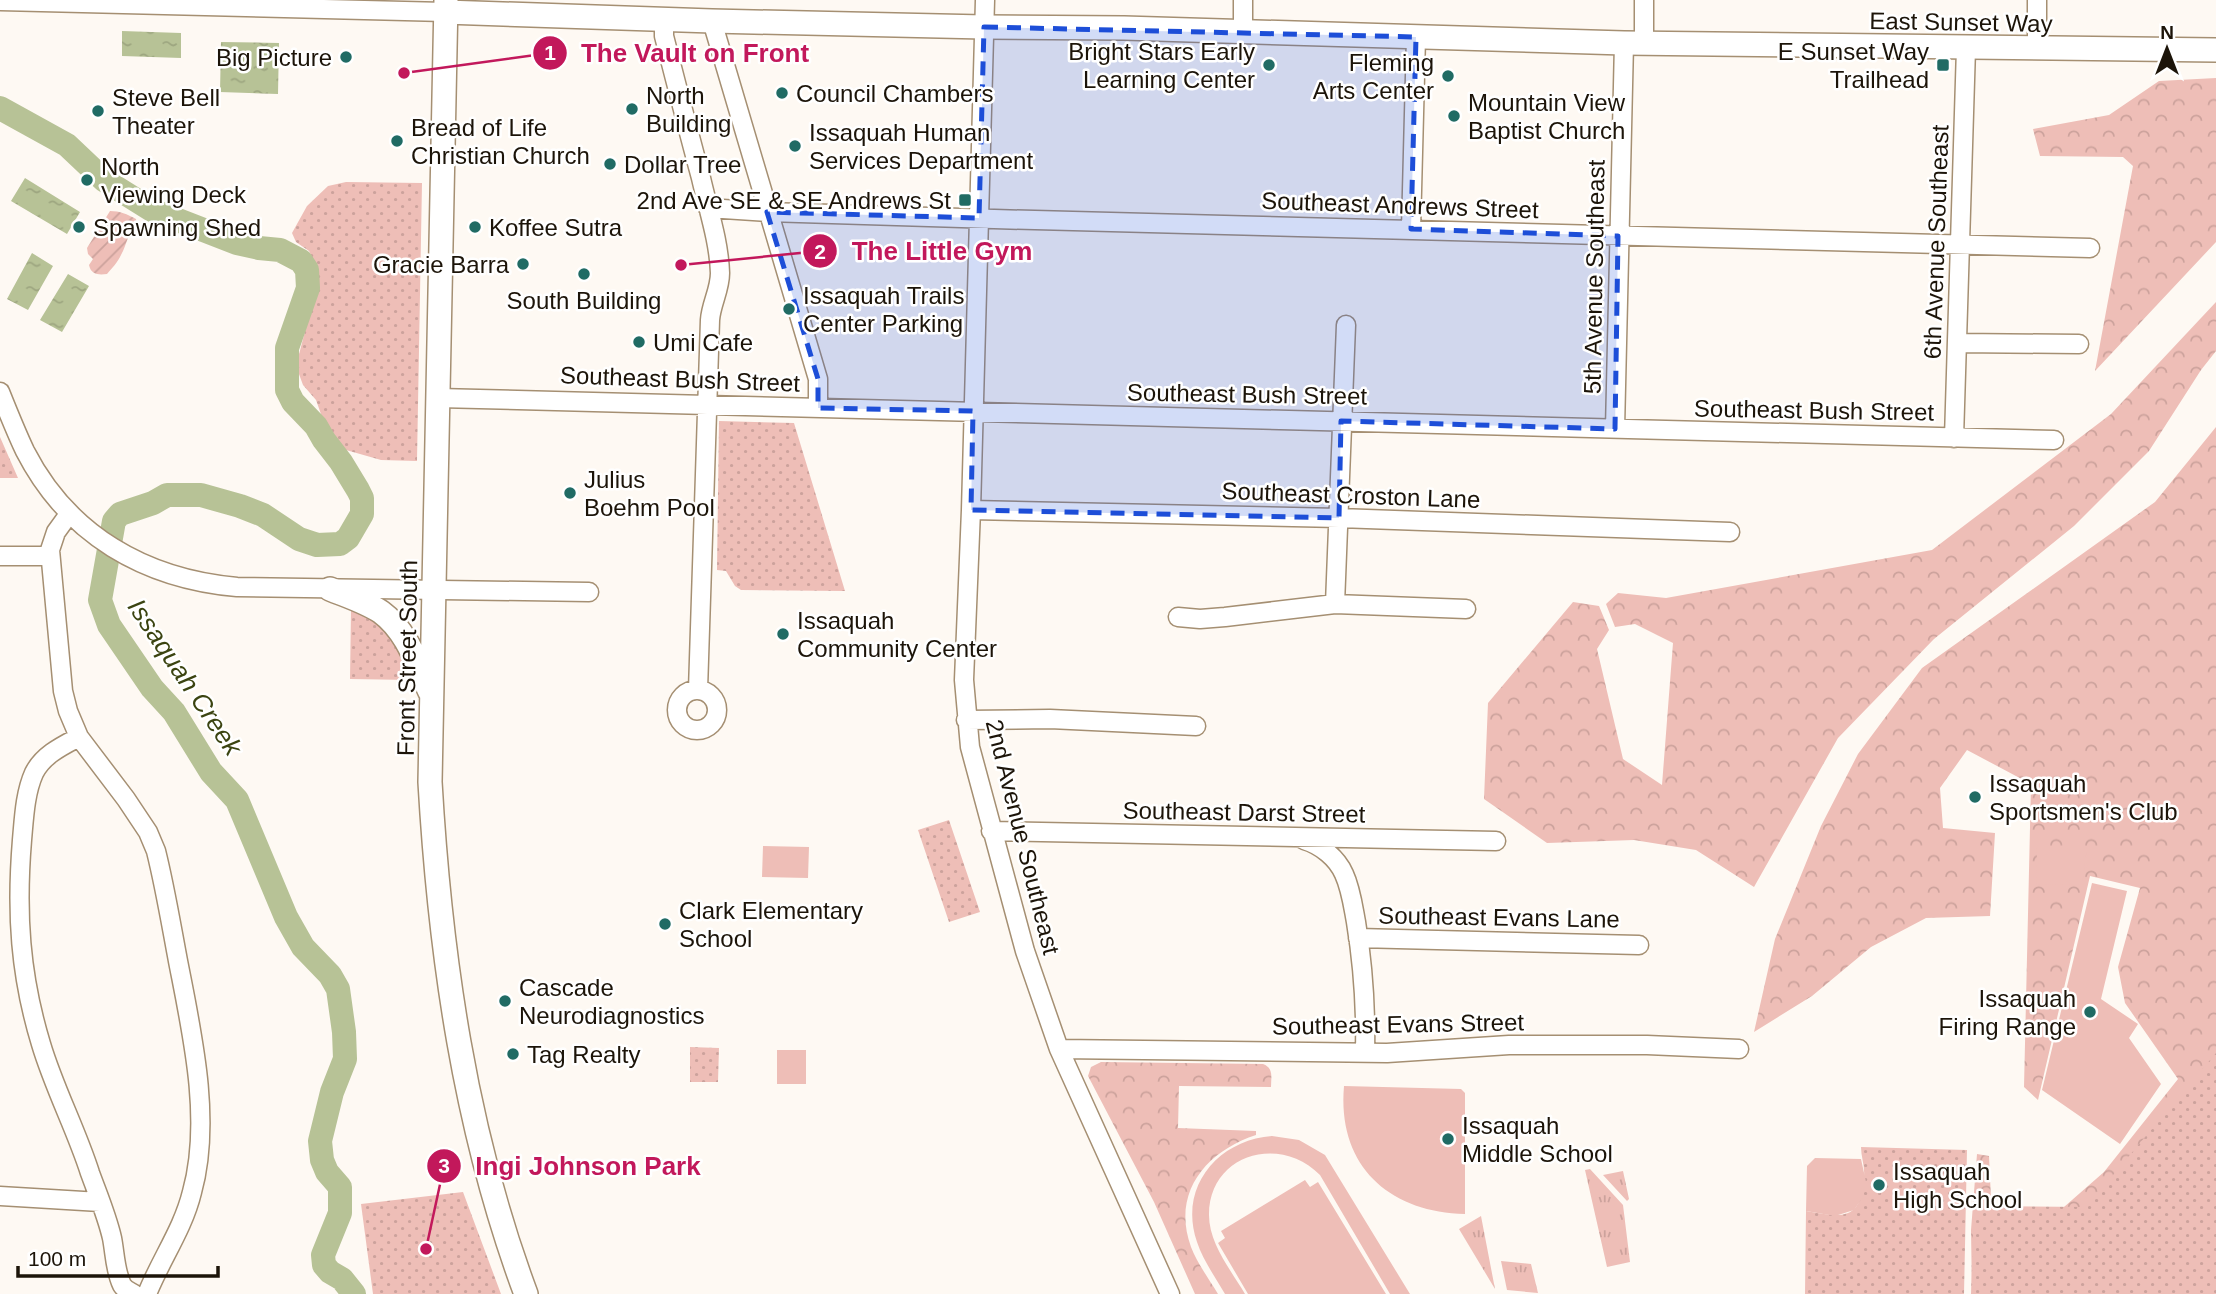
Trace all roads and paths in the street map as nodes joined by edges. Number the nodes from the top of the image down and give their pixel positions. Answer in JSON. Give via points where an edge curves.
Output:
{"nodes":[{"id":1,"x":985,"y":0,"type":"edge"},
{"id":2,"x":1243,"y":0,"type":"edge"},
{"id":3,"x":1644,"y":0,"type":"edge"},
{"id":4,"x":2037,"y":0,"type":"edge"},
{"id":5,"x":0,"y":1,"type":"edge"},
{"id":6,"x":205,"y":3,"type":"edge"},
{"id":7,"x":318,"y":4,"type":"edge"},
{"id":8,"x":446,"y":6,"type":"edge"},
{"id":9,"x":664,"y":19,"type":"junction"},
{"id":10,"x":712,"y":21,"type":"junction"},
{"id":11,"x":984,"y":27,"type":"junction"},
{"id":12,"x":1243,"y":32,"type":"junction"},
{"id":13,"x":1416,"y":37,"type":"junction"},
{"id":14,"x":1634,"y":43,"type":"junction"},
{"id":15,"x":1966,"y":48,"type":"junction"},
{"id":16,"x":2037,"y":49,"type":"junction"},
{"id":17,"x":2216,"y":50,"type":"edge"},
{"id":18,"x":708,"y":208,"type":"junction"},
{"id":19,"x":767,"y":212,"type":"junction"},
{"id":20,"x":979,"y":218,"type":"junction"},
{"id":21,"x":1411,"y":229,"type":"junction"},
{"id":22,"x":1618,"y":236,"type":"junction"},
{"id":23,"x":1960,"y":244,"type":"junction"},
{"id":24,"x":2090,"y":248,"type":"dead end"},
{"id":25,"x":1346,"y":325,"type":"dead end"},
{"id":26,"x":1957,"y":343,"type":"junction"},
{"id":27,"x":2079,"y":344,"type":"dead end"},
{"id":28,"x":0,"y":392,"type":"edge"},
{"id":29,"x":438,"y":398,"type":"junction"},
{"id":30,"x":707,"y":404,"type":"junction"},
{"id":31,"x":818,"y":408,"type":"junction"},
{"id":32,"x":973,"y":411,"type":"junction"},
{"id":33,"x":1341,"y":421,"type":"junction"},
{"id":34,"x":1615,"y":429,"type":"junction"},
{"id":35,"x":1954,"y":438,"type":"junction"},
{"id":36,"x":2054,"y":440,"type":"dead end"},
{"id":37,"x":971,"y":510,"type":"junction"},
{"id":38,"x":69,"y":514,"type":"junction"},
{"id":39,"x":1339,"y":518,"type":"junction"},
{"id":40,"x":1730,"y":532,"type":"dead end"},
{"id":41,"x":0,"y":555,"type":"edge"},
{"id":42,"x":50,"y":556,"type":"junction"},
{"id":43,"x":330,"y":589,"type":"junction"},
{"id":44,"x":435,"y":591,"type":"junction"},
{"id":45,"x":589,"y":593,"type":"dead end"},
{"id":46,"x":1335,"y":604,"type":"junction"},
{"id":47,"x":1466,"y":610,"type":"dead end"},
{"id":48,"x":1178,"y":617,"type":"dead end"},
{"id":49,"x":698,"y":690,"type":"dead end"},
{"id":50,"x":432,"y":696,"type":"junction"},
{"id":51,"x":967,"y":720,"type":"junction"},
{"id":52,"x":1196,"y":726,"type":"dead end"},
{"id":53,"x":79,"y":737,"type":"junction"},
{"id":54,"x":991,"y":831,"type":"junction"},
{"id":55,"x":1290,"y":837,"type":"junction"},
{"id":56,"x":1496,"y":841,"type":"dead end"},
{"id":57,"x":1358,"y":938,"type":"junction"},
{"id":58,"x":1639,"y":945,"type":"dead end"},
{"id":59,"x":1059,"y":1049,"type":"junction"},
{"id":60,"x":1739,"y":1049,"type":"dead end"},
{"id":61,"x":1365,"y":1052,"type":"junction"},
{"id":62,"x":0,"y":1196,"type":"edge"},
{"id":63,"x":100,"y":1202,"type":"junction"},
{"id":64,"x":134,"y":1294,"type":"edge"},
{"id":65,"x":147,"y":1294,"type":"edge"},
{"id":66,"x":526,"y":1294,"type":"edge"},
{"id":67,"x":1170,"y":1294,"type":"edge"}],
"edges":[{"from":1,"to":11,"type":"street","name":"2nd Avenue Southeast"},
{"from":2,"to":12,"type":"street"},
{"from":3,"to":14,"type":"street","name":"5th Avenue Southeast"},
{"from":4,"to":16,"type":"street"},
{"from":5,"to":6,"type":"street"},
{"from":6,"to":7,"type":"street"},
{"from":7,"to":8,"type":"street"},
{"from":8,"to":9,"type":"main road","name":"East Sunset Way"},
{"from":8,"to":29,"type":"main road","name":"Front Street South"},
{"from":9,"to":10,"type":"main road","name":"East Sunset Way"},
{"from":9,"to":18,"type":"street","via":[[664,36]]},
{"from":10,"to":11,"type":"main road","name":"East Sunset Way"},
{"from":10,"to":19,"type":"street"},
{"from":11,"to":12,"type":"main road","name":"East Sunset Way"},
{"from":11,"to":20,"type":"street","name":"2nd Avenue Southeast"},
{"from":12,"to":13,"type":"main road","name":"East Sunset Way"},
{"from":13,"to":14,"type":"main road","name":"East Sunset Way"},
{"from":13,"to":21,"type":"street"},
{"from":14,"to":15,"type":"main road","name":"East Sunset Way"},
{"from":14,"to":22,"type":"street","name":"5th Avenue Southeast"},
{"from":15,"to":16,"type":"main road","name":"East Sunset Way"},
{"from":15,"to":23,"type":"street","name":"6th Avenue Southeast"},
{"from":16,"to":17,"type":"main road","name":"East Sunset Way"},
{"from":18,"to":19,"type":"street","name":"Southeast Andrews Street"},
{"from":18,"to":30,"type":"street","via":[[720,274],[710,312]]},
{"from":19,"to":20,"type":"street","name":"Southeast Andrews Street"},
{"from":19,"to":31,"type":"street","via":[[818,379]]},
{"from":20,"to":21,"type":"street","name":"Southeast Andrews Street"},
{"from":20,"to":32,"type":"street","name":"2nd Avenue Southeast"},
{"from":21,"to":22,"type":"street","name":"Southeast Andrews Street"},
{"from":22,"to":23,"type":"street","name":"Southeast Andrews Street"},
{"from":22,"to":34,"type":"street","name":"5th Avenue Southeast"},
{"from":23,"to":24,"type":"street","name":"Southeast Andrews Street"},
{"from":23,"to":26,"type":"street","name":"6th Avenue Southeast"},
{"from":25,"to":33,"type":"street"},
{"from":26,"to":27,"type":"street"},
{"from":26,"to":35,"type":"street","name":"6th Avenue Southeast"},
{"from":28,"to":38,"type":"street","via":[[25,451]]},
{"from":29,"to":30,"type":"street","name":"Southeast Bush Street"},
{"from":29,"to":44,"type":"main road","name":"Front Street South"},
{"from":30,"to":31,"type":"street","name":"Southeast Bush Street"},
{"from":30,"to":49,"type":"street"},
{"from":31,"to":32,"type":"street","name":"Southeast Bush Street"},
{"from":32,"to":33,"type":"street","name":"Southeast Bush Street"},
{"from":32,"to":37,"type":"street","name":"2nd Avenue Southeast"},
{"from":33,"to":34,"type":"street","name":"Southeast Bush Street"},
{"from":33,"to":39,"type":"street"},
{"from":34,"to":35,"type":"street","name":"Southeast Bush Street"},
{"from":35,"to":36,"type":"street","name":"Southeast Bush Street"},
{"from":37,"to":39,"type":"street","name":"Southeast Croston Lane"},
{"from":37,"to":51,"type":"street","name":"2nd Avenue Southeast","via":[[964,668]]},
{"from":38,"to":42,"type":"street","via":[[53,538]]},
{"from":38,"to":43,"type":"street","via":[[124,555],[193,581]]},
{"from":39,"to":40,"type":"street","name":"Southeast Croston Lane"},
{"from":39,"to":46,"type":"street"},
{"from":41,"to":42,"type":"street"},
{"from":42,"to":53,"type":"street","via":[[63,691]]},
{"from":43,"to":44,"type":"street"},
{"from":43,"to":50,"type":"main road","via":[[374,608],[393,623]]},
{"from":44,"to":45,"type":"street"},
{"from":44,"to":50,"type":"main road","name":"Front Street South"},
{"from":46,"to":47,"type":"street"},
{"from":46,"to":48,"type":"street","via":[[1225,617]]},
{"from":50,"to":66,"type":"main road","name":"Front Street South","via":[[432,822],[452,1000],[482,1150]]},
{"from":51,"to":52,"type":"street"},
{"from":51,"to":54,"type":"street","name":"2nd Avenue Southeast"},
{"from":53,"to":63,"type":"street","via":[[54,751],[34,772],[20,858],[19,923],[39,1037]]},
{"from":53,"to":65,"type":"street","via":[[132,807],[156,851],[195,1063],[201,1131],[192,1192]]},
{"from":54,"to":55,"type":"street","name":"Southeast Darst Street"},
{"from":54,"to":59,"type":"street","name":"2nd Avenue Southeast"},
{"from":55,"to":56,"type":"street","name":"Southeast Darst Street"},
{"from":55,"to":57,"type":"street","via":[[1316,844],[1340,868]]},
{"from":57,"to":58,"type":"street","name":"Southeast Evans Lane"},
{"from":57,"to":61,"type":"street"},
{"from":59,"to":61,"type":"street","name":"Southeast Evans Street"},
{"from":59,"to":67,"type":"street","name":"2nd Avenue Southeast"},
{"from":60,"to":61,"type":"street","name":"Southeast Evans Street","via":[[1509,1045]]},
{"from":62,"to":63,"type":"street"},
{"from":63,"to":64,"type":"street","via":[[121,1280]]}]}
